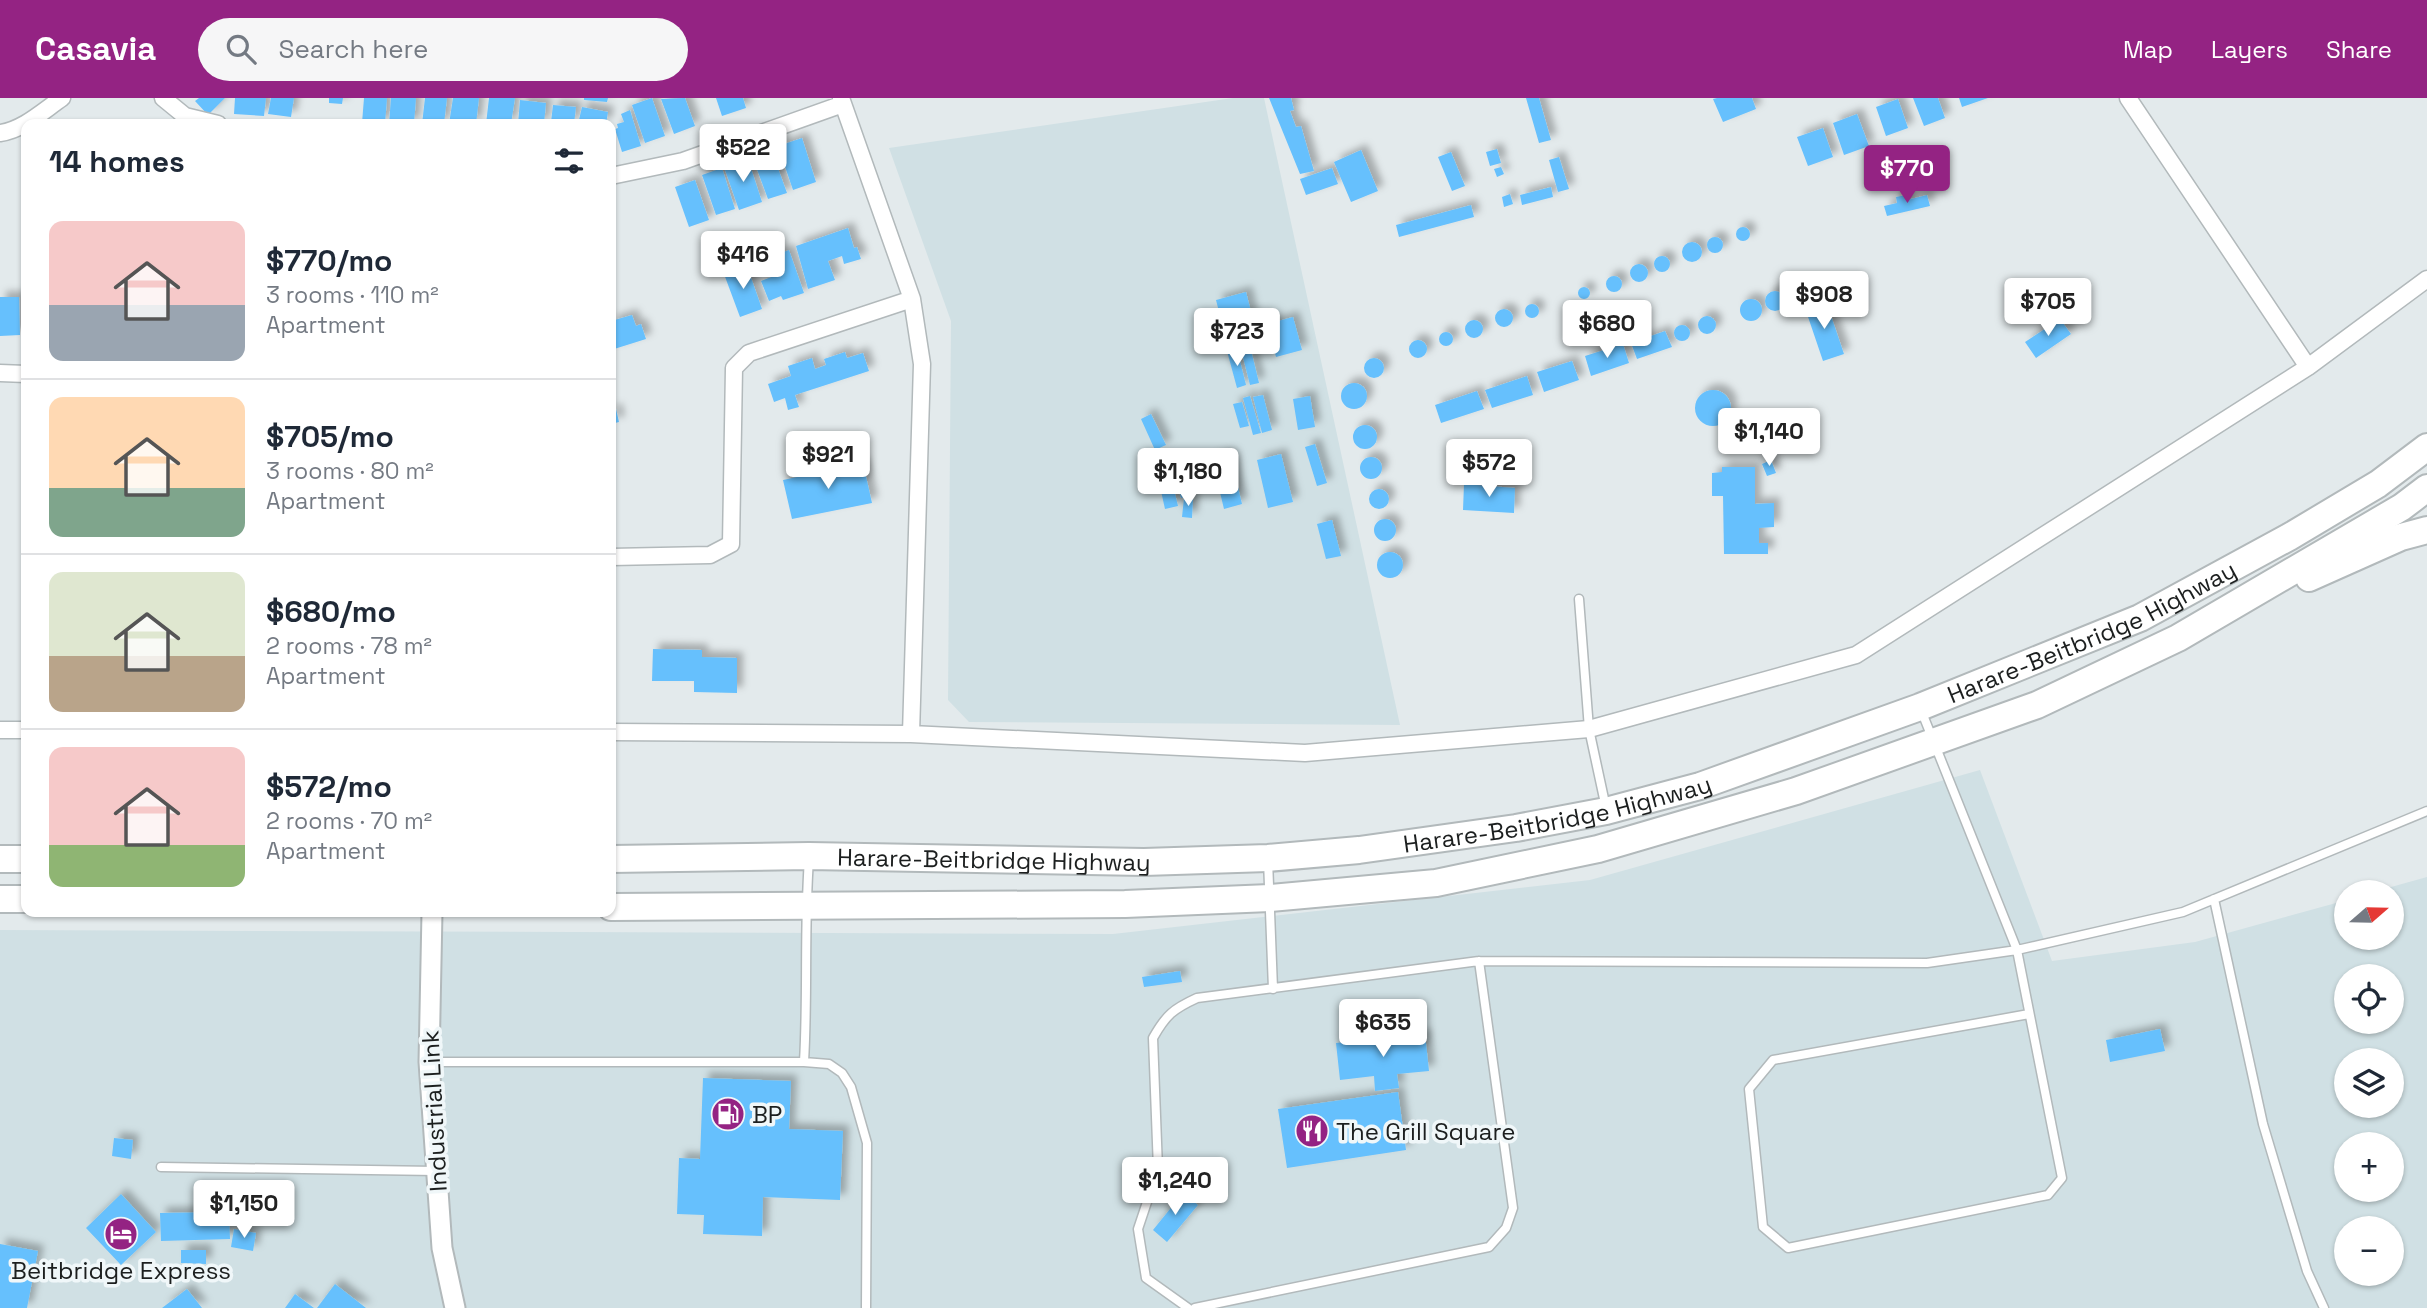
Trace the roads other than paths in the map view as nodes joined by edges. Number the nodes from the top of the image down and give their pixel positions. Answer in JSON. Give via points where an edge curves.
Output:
{"nodes":[{"id":1,"x":62,"y":98,"type":"edge"},
{"id":2,"x":163,"y":98,"type":"edge"},
{"id":3,"x":2128,"y":98,"type":"edge"},
{"id":4,"x":842,"y":101,"type":"edge"},
{"id":5,"x":32,"y":119,"type":"edge"},
{"id":6,"x":197,"y":119,"type":"edge"},
{"id":7,"x":21,"y":127,"type":"edge"},
{"id":8,"x":0,"y":134,"type":"edge"},
{"id":9,"x":616,"y":175,"type":"edge"},
{"id":10,"x":2427,"y":279,"type":"edge"},
{"id":11,"x":912,"y":299,"type":"junction"},
{"id":12,"x":2308,"y":368,"type":"junction"},
{"id":13,"x":0,"y":373,"type":"edge"},
{"id":14,"x":21,"y":374,"type":"edge"},
{"id":15,"x":2427,"y":447,"type":"edge"},
{"id":16,"x":2427,"y":488,"type":"edge"},
{"id":17,"x":2427,"y":530,"type":"edge"},
{"id":18,"x":616,"y":557,"type":"edge"},
{"id":19,"x":1579,"y":600,"type":"dead end"},
{"id":20,"x":2178,"y":638,"type":"junction"},
{"id":21,"x":1920,"y":707,"type":"junction"},
{"id":22,"x":1589,"y":729,"type":"junction"},
{"id":23,"x":0,"y":730,"type":"edge"},
{"id":24,"x":21,"y":730,"type":"edge"},
{"id":25,"x":616,"y":732,"type":"edge"},
{"id":26,"x":911,"y":734,"type":"junction"},
{"id":27,"x":1932,"y":742,"type":"junction"},
{"id":28,"x":1606,"y":811,"type":"junction"},
{"id":29,"x":2427,"y":811,"type":"edge"},
{"id":30,"x":809,"y":856,"type":"junction"},
{"id":31,"x":1268,"y":858,"type":"junction"},
{"id":32,"x":0,"y":859,"type":"edge"},
{"id":33,"x":21,"y":859,"type":"edge"},
{"id":34,"x":616,"y":859,"type":"edge"},
{"id":35,"x":1270,"y":898,"type":"junction"},
{"id":36,"x":0,"y":899,"type":"edge"},
{"id":37,"x":21,"y":899,"type":"edge"},
{"id":38,"x":2214,"y":899,"type":"junction"},
{"id":39,"x":806,"y":906,"type":"junction"},
{"id":40,"x":616,"y":907,"type":"edge"},
{"id":41,"x":432,"y":917,"type":"edge"},
{"id":42,"x":2017,"y":950,"type":"junction"},
{"id":43,"x":1479,"y":961,"type":"junction"},
{"id":44,"x":1273,"y":989,"type":"junction"},
{"id":45,"x":2029,"y":1014,"type":"junction"},
{"id":46,"x":429,"y":1062,"type":"junction"},
{"id":47,"x":804,"y":1062,"type":"junction"},
{"id":48,"x":161,"y":1167,"type":"dead end"},
{"id":49,"x":436,"y":1171,"type":"junction"},
{"id":50,"x":455,"y":1308,"type":"edge"},
{"id":51,"x":866,"y":1308,"type":"edge"},
{"id":52,"x":1188,"y":1308,"type":"edge"},
{"id":53,"x":1195,"y":1308,"type":"edge"},
{"id":54,"x":2324,"y":1308,"type":"edge"}],
"edges":[{"from":1,"to":5,"type":"street"},
{"from":2,"to":6,"type":"street","via":[[185,116]]},
{"from":3,"to":12,"type":"street"},
{"from":4,"to":9,"type":"street","via":[[683,161]]},
{"from":4,"to":11,"type":"street"},
{"from":7,"to":8,"type":"street"},
{"from":10,"to":12,"type":"street"},
{"from":11,"to":18,"type":"street","via":[[749,353],[734,368],[731,544],[710,555]]},
{"from":11,"to":26,"type":"street","via":[[922,363]]},
{"from":12,"to":22,"type":"street","via":[[1856,655]]},
{"from":13,"to":14,"type":"street"},
{"from":15,"to":21,"type":"highway","name":"Harare-Beitbridge Highway","via":[[2378,484],[2140,618]]},
{"from":16,"to":20,"type":"highway","name":"Harare-Beitbridge Highway"},
{"from":17,"to":20,"type":"highway","via":[[2401,537]]},
{"from":19,"to":22,"type":"lane"},
{"from":20,"to":27,"type":"highway","name":"Harare-Beitbridge Highway","via":[[2037,705]]},
{"from":21,"to":27,"type":"lane"},
{"from":21,"to":28,"type":"highway","name":"Harare-Beitbridge Highway","via":[[1700,786]]},
{"from":22,"to":26,"type":"street","via":[[1305,752]]},
{"from":22,"to":28,"type":"lane"},
{"from":23,"to":24,"type":"street"},
{"from":25,"to":26,"type":"street"},
{"from":27,"to":35,"type":"highway","name":"Harare-Beitbridge Highway","via":[[1796,790],[1598,849],[1436,883]]},
{"from":27,"to":42,"type":"lane"},
{"from":28,"to":31,"type":"highway","name":"Harare-Beitbridge Highway","via":[[1516,828]]},
{"from":29,"to":38,"type":"lane"},
{"from":30,"to":31,"type":"highway","name":"Harare-Beitbridge Highway","via":[[1144,862]]},
{"from":30,"to":34,"type":"highway","name":"Harare-Beitbridge Highway"},
{"from":30,"to":39,"type":"lane"},
{"from":31,"to":35,"type":"lane"},
{"from":32,"to":33,"type":"highway"},
{"from":35,"to":39,"type":"highway","name":"Harare-Beitbridge Highway"},
{"from":35,"to":44,"type":"lane"},
{"from":36,"to":37,"type":"highway"},
{"from":38,"to":42,"type":"lane","via":[[2183,912]]},
{"from":38,"to":54,"type":"lane","via":[[2263,1124],[2307,1271]]},
{"from":39,"to":40,"type":"highway","name":"Harare-Beitbridge Highway"},
{"from":39,"to":47,"type":"lane"},
{"from":41,"to":46,"type":"street","name":"Industrial Link"},
{"from":42,"to":43,"type":"lane","via":[[1927,963]]},
{"from":42,"to":45,"type":"lane"},
{"from":43,"to":44,"type":"lane"},
{"from":43,"to":53,"type":"lane","via":[[1513,1208],[1506,1228],[1489,1248]]},
{"from":44,"to":52,"type":"lane","via":[[1197,998],[1175,1007],[1153,1038],[1158,1169],[1138,1229],[1146,1278]]},
{"from":45,"to":45,"type":"lane","via":[[2062,1178],[2048,1195],[1788,1248],[1763,1227],[1749,1089],[1773,1060]]},
{"from":46,"to":47,"type":"lane"},
{"from":46,"to":49,"type":"street","name":"Industrial Link"},
{"from":47,"to":51,"type":"lane","via":[[829,1064],[842,1073],[867,1143]]},
{"from":48,"to":49,"type":"lane"},
{"from":49,"to":50,"type":"street","name":"Industrial Link","via":[[442,1248]]}]}
